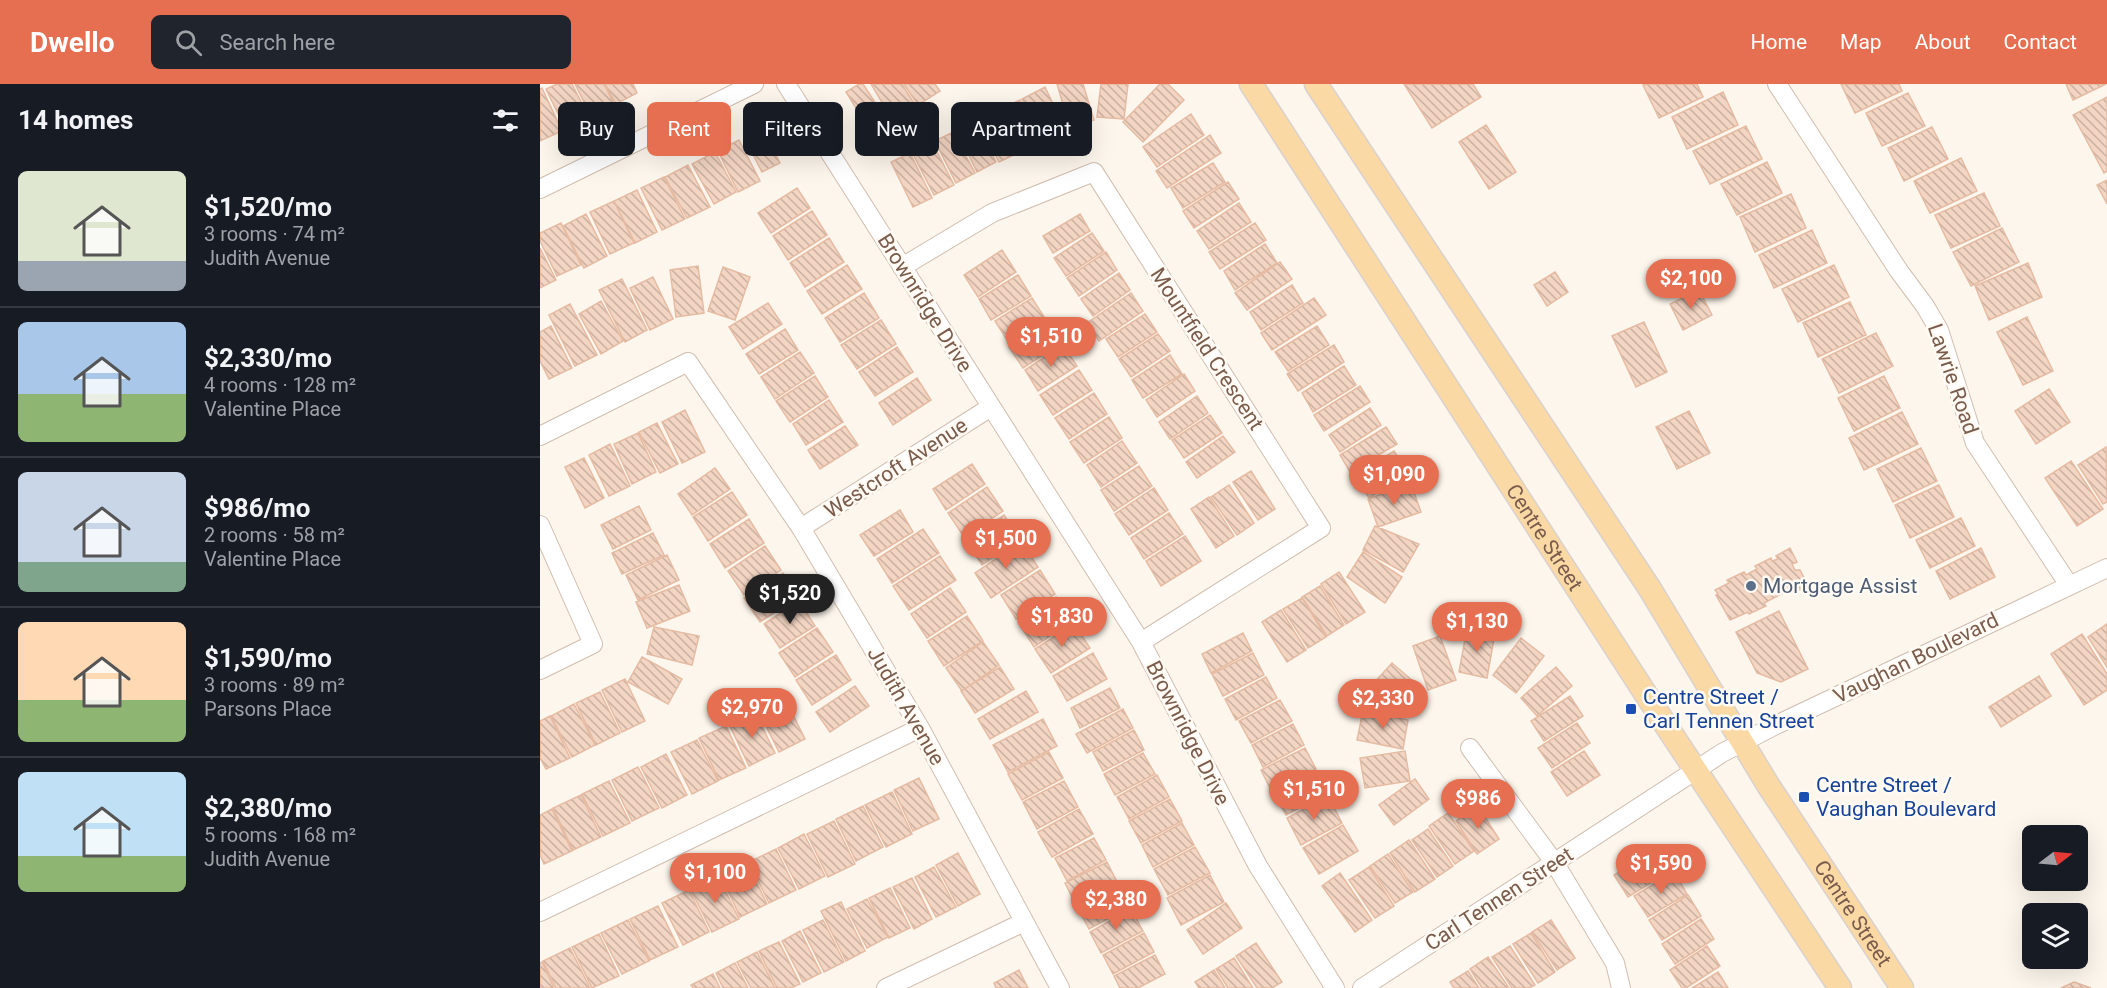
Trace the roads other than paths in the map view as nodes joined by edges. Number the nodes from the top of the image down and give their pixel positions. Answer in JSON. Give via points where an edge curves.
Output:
{"nodes":[{"id":1,"x":754,"y":84,"type":"edge"},
{"id":2,"x":786,"y":84,"type":"edge"},
{"id":3,"x":1251,"y":84,"type":"edge"},
{"id":4,"x":1316,"y":84,"type":"edge"},
{"id":5,"x":1777,"y":84,"type":"edge"},
{"id":6,"x":540,"y":189,"type":"edge"},
{"id":7,"x":902,"y":267,"type":"junction"},
{"id":8,"x":991,"y":407,"type":"junction"},
{"id":9,"x":540,"y":436,"type":"edge"},
{"id":10,"x":540,"y":525,"type":"edge"},
{"id":11,"x":801,"y":528,"type":"junction"},
{"id":12,"x":2107,"y":568,"type":"edge"},
{"id":13,"x":2069,"y":585,"type":"junction"},
{"id":14,"x":1141,"y":642,"type":"junction"},
{"id":15,"x":540,"y":670,"type":"edge"},
{"id":16,"x":920,"y":728,"type":"junction"},
{"id":17,"x":1743,"y":741,"type":"junction"},
{"id":18,"x":1470,"y":748,"type":"dead end"},
{"id":19,"x":1696,"y":770,"type":"junction"},
{"id":20,"x":1554,"y":862,"type":"junction"},
{"id":21,"x":540,"y":912,"type":"edge"},
{"id":22,"x":1024,"y":922,"type":"junction"},
{"id":23,"x":886,"y":988,"type":"edge"},
{"id":24,"x":1060,"y":988,"type":"edge"},
{"id":25,"x":1335,"y":988,"type":"edge"},
{"id":26,"x":1362,"y":988,"type":"edge"},
{"id":27,"x":1621,"y":988,"type":"edge"},
{"id":28,"x":1840,"y":988,"type":"edge"},
{"id":29,"x":1902,"y":988,"type":"edge"}],
"edges":[{"from":1,"to":6,"type":"street"},
{"from":2,"to":7,"type":"street","name":"Brownridge Drive"},
{"from":3,"to":19,"type":"main road","name":"Centre Street"},
{"from":4,"to":17,"type":"main road","name":"Centre Street","via":[[1650,589]]},
{"from":5,"to":13,"type":"street","name":"Lawrie Road","via":[[1940,330],[1975,443]]},
{"from":7,"to":8,"type":"street","name":"Brownridge Drive"},
{"from":7,"to":14,"type":"street","name":"Mountfield Crescent","via":[[992,213],[1094,172],[1321,528]]},
{"from":8,"to":11,"type":"street","name":"Westcroft Avenue"},
{"from":8,"to":14,"type":"street","name":"Brownridge Drive"},
{"from":9,"to":11,"type":"street","name":"Judith Avenue","via":[[688,362]]},
{"from":10,"to":15,"type":"street","via":[[593,644]]},
{"from":11,"to":16,"type":"street","name":"Judith Avenue"},
{"from":12,"to":13,"type":"street","name":"Vaughan Boulevard"},
{"from":13,"to":17,"type":"street","name":"Vaughan Boulevard"},
{"from":14,"to":25,"type":"street","name":"Brownridge Drive","via":[[1258,866]]},
{"from":16,"to":21,"type":"street"},
{"from":16,"to":22,"type":"street","name":"Judith Avenue"},
{"from":17,"to":19,"type":"street","name":"Vaughan Boulevard"},
{"from":17,"to":29,"type":"main road","name":"Centre Street"},
{"from":18,"to":20,"type":"street"},
{"from":19,"to":20,"type":"street","name":"Carl Tennen Street"},
{"from":19,"to":28,"type":"main road","name":"Centre Street"},
{"from":20,"to":26,"type":"street","name":"Carl Tennen Street"},
{"from":20,"to":27,"type":"street","via":[[1615,963]]},
{"from":22,"to":23,"type":"street"},
{"from":22,"to":24,"type":"street","name":"Judith Avenue"}]}
